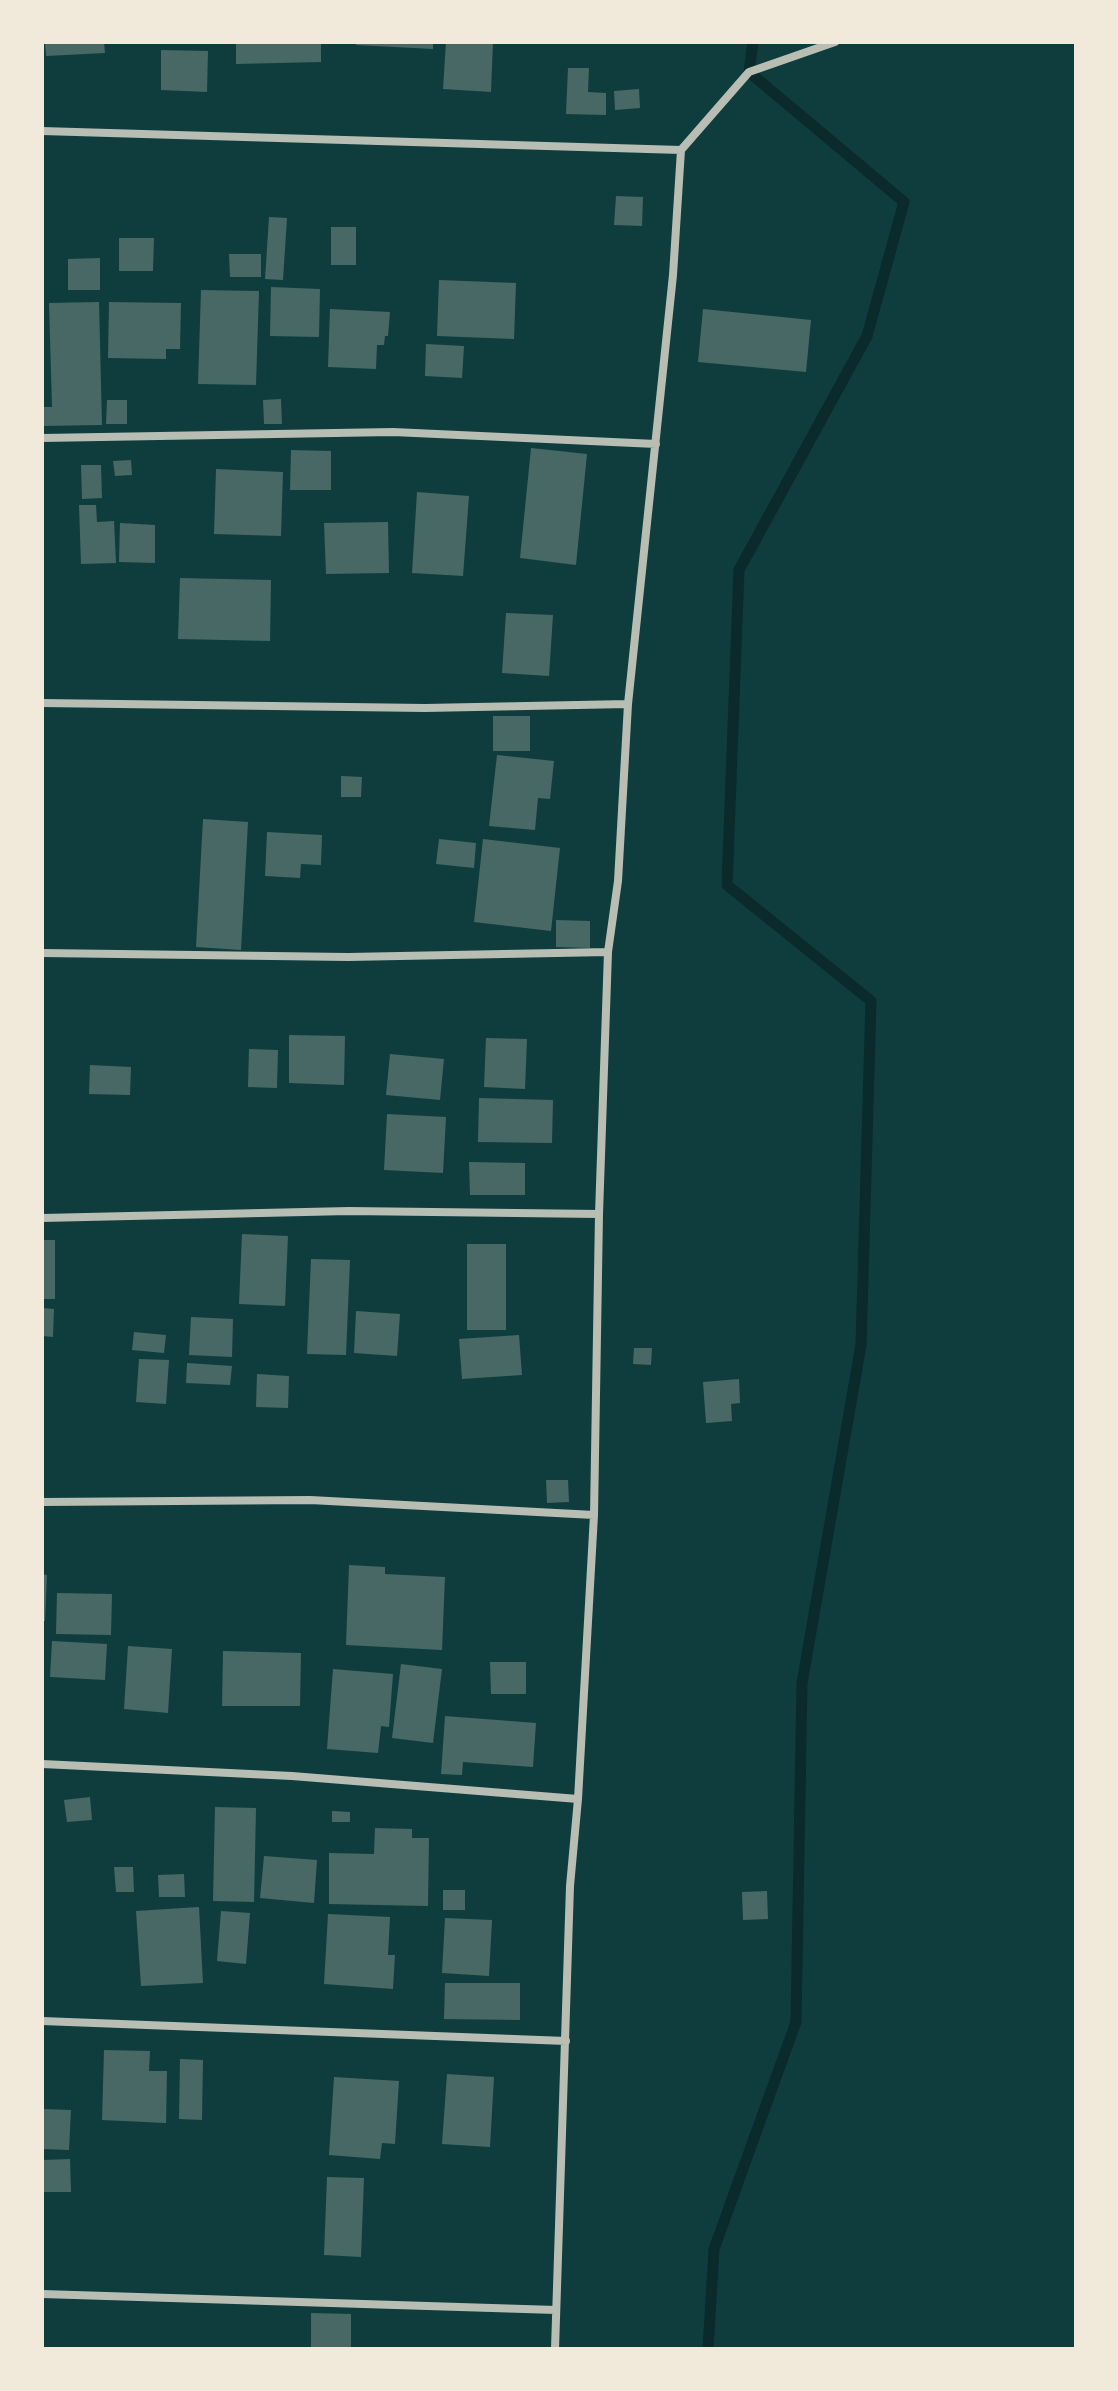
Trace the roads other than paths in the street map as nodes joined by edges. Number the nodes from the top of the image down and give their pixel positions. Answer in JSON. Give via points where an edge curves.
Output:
{"nodes":[{"id":1,"x":835,"y":42,"type":"edge"},
{"id":2,"x":42,"y":131,"type":"edge"},
{"id":3,"x":681,"y":150,"type":"junction"},
{"id":4,"x":42,"y":438,"type":"edge"},
{"id":5,"x":656,"y":444,"type":"junction"},
{"id":6,"x":42,"y":703,"type":"edge"},
{"id":7,"x":628,"y":704,"type":"junction"},
{"id":8,"x":608,"y":952,"type":"junction"},
{"id":9,"x":42,"y":953,"type":"edge"},
{"id":10,"x":599,"y":1214,"type":"junction"},
{"id":11,"x":42,"y":1218,"type":"edge"},
{"id":12,"x":42,"y":1502,"type":"edge"},
{"id":13,"x":594,"y":1515,"type":"junction"},
{"id":14,"x":42,"y":1764,"type":"edge"},
{"id":15,"x":578,"y":1799,"type":"junction"},
{"id":16,"x":42,"y":2021,"type":"edge"},
{"id":17,"x":566,"y":2041,"type":"junction"},
{"id":18,"x":42,"y":2294,"type":"edge"},
{"id":19,"x":556,"y":2310,"type":"junction"},
{"id":20,"x":555,"y":2349,"type":"edge"}],
"edges":[{"from":1,"to":3,"type":"street","via":[[749,72]]},
{"from":2,"to":3,"type":"street"},
{"from":3,"to":5,"type":"street"},
{"from":4,"to":5,"type":"street","via":[[393,432]]},
{"from":5,"to":7,"type":"street"},
{"from":6,"to":7,"type":"street","via":[[425,708]]},
{"from":7,"to":8,"type":"street","via":[[618,881]]},
{"from":8,"to":9,"type":"street","via":[[348,957]]},
{"from":8,"to":10,"type":"street"},
{"from":10,"to":11,"type":"street","via":[[349,1211]]},
{"from":10,"to":13,"type":"street"},
{"from":12,"to":13,"type":"street","via":[[310,1500]]},
{"from":13,"to":15,"type":"street"},
{"from":14,"to":15,"type":"street","via":[[292,1776]]},
{"from":15,"to":17,"type":"street"},
{"from":16,"to":17,"type":"street"},
{"from":17,"to":19,"type":"street"},
{"from":18,"to":19,"type":"street"},
{"from":19,"to":20,"type":"street"}]}
